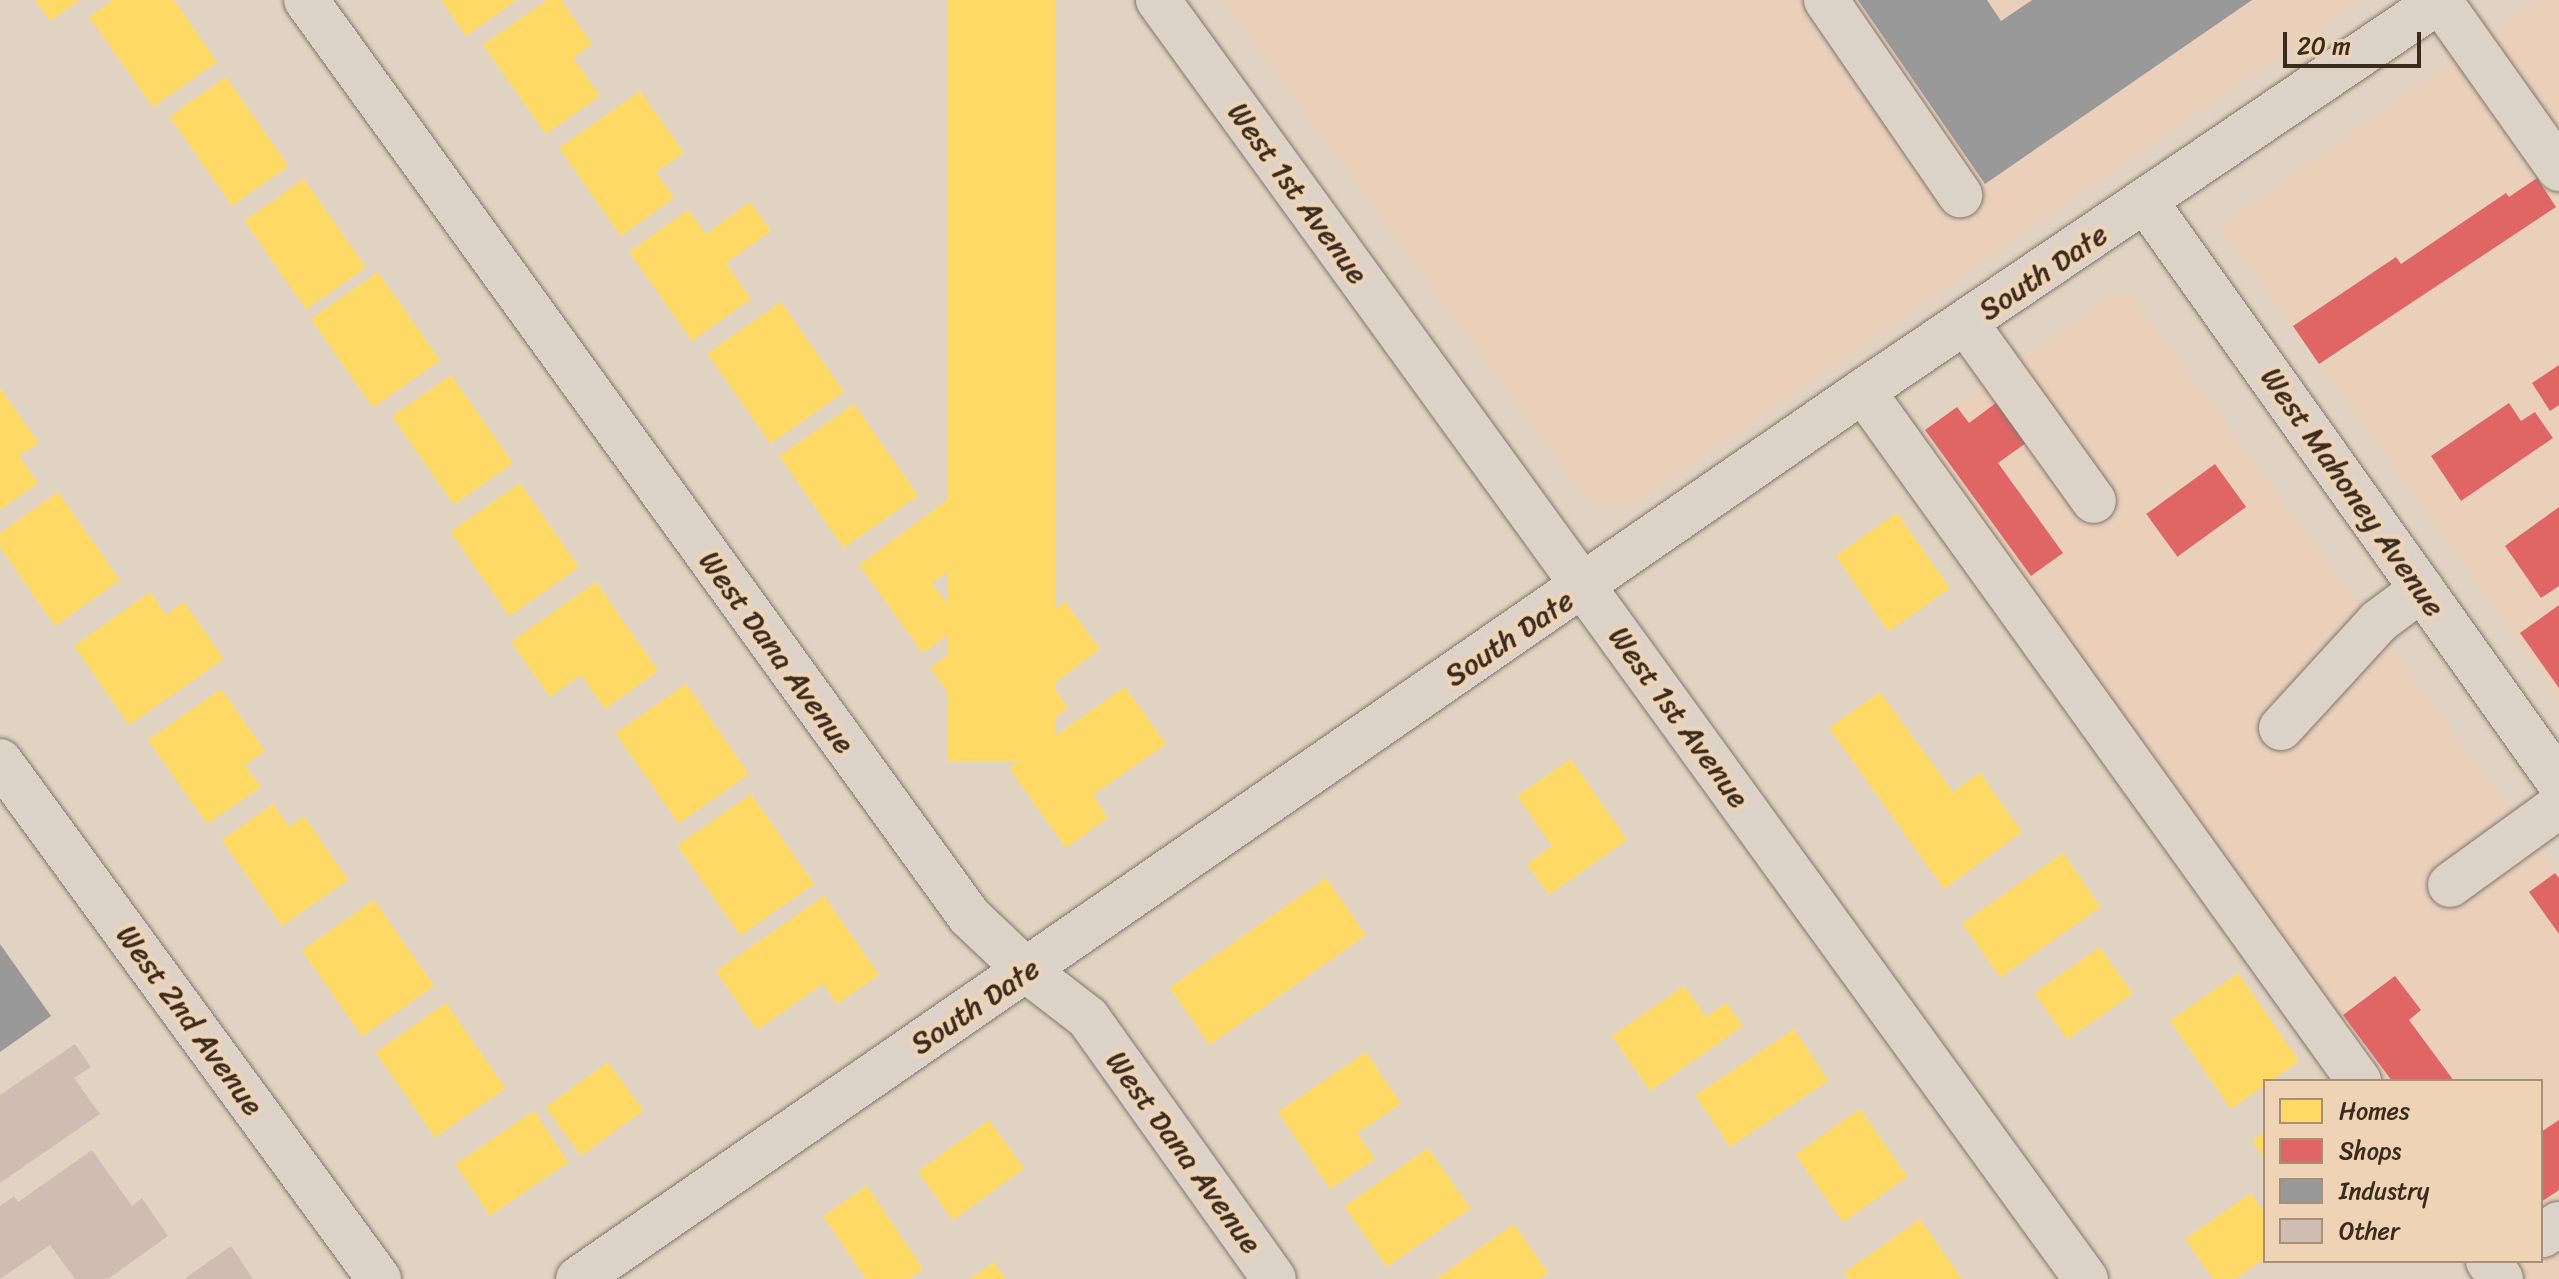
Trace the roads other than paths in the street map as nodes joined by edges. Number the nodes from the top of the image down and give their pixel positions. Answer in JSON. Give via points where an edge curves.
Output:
{"nodes":[{"id":1,"x":306,"y":0,"type":"edge"},
{"id":2,"x":1158,"y":0,"type":"edge"},
{"id":3,"x":1826,"y":0,"type":"edge"},
{"id":4,"x":2440,"y":0,"type":"edge"},
{"id":5,"x":2553,"y":148,"type":"edge"},
{"id":6,"x":1960,"y":195,"type":"dead end"},
{"id":7,"x":2146,"y":202,"type":"junction"},
{"id":8,"x":1966,"y":323,"type":"junction"},
{"id":9,"x":1863,"y":391,"type":"junction"},
{"id":10,"x":2094,"y":501,"type":"dead end"},
{"id":11,"x":1585,"y":586,"type":"junction"},
{"id":12,"x":2422,"y":589,"type":"junction"},
{"id":13,"x":2281,"y":728,"type":"dead end"},
{"id":14,"x":0,"y":761,"type":"edge"},
{"id":15,"x":2559,"y":782,"type":"edge"},
{"id":16,"x":2559,"y":806,"type":"edge"},
{"id":17,"x":2450,"y":885,"type":"dead end"},
{"id":18,"x":1026,"y":970,"type":"junction"},
{"id":19,"x":2358,"y":1079,"type":"edge"},
{"id":20,"x":379,"y":1279,"type":"edge"},
{"id":21,"x":578,"y":1279,"type":"edge"},
{"id":22,"x":1274,"y":1279,"type":"edge"},
{"id":23,"x":2086,"y":1279,"type":"edge"}],
"edges":[{"from":1,"to":18,"type":"street","name":"West Dana Avenue","via":[[969,916]]},
{"from":2,"to":11,"type":"street","name":"West 1st Avenue"},
{"from":3,"to":6,"type":"street"},
{"from":4,"to":5,"type":"street"},
{"from":4,"to":7,"type":"street","name":"South Date"},
{"from":7,"to":8,"type":"street","name":"South Date"},
{"from":7,"to":12,"type":"street","name":"West Mahoney Avenue"},
{"from":8,"to":9,"type":"street","name":"South Date"},
{"from":8,"to":10,"type":"street"},
{"from":9,"to":11,"type":"street","name":"South Date"},
{"from":9,"to":19,"type":"street"},
{"from":11,"to":18,"type":"street","name":"South Date"},
{"from":11,"to":23,"type":"street","name":"West 1st Avenue"},
{"from":12,"to":13,"type":"street","via":[[2378,622]]},
{"from":12,"to":15,"type":"street","name":"West Mahoney Avenue"},
{"from":14,"to":20,"type":"street","name":"West 2nd Avenue"},
{"from":16,"to":17,"type":"street"},
{"from":18,"to":21,"type":"street","name":"South Date"},
{"from":18,"to":22,"type":"street","name":"West Dana Avenue","via":[[1088,1018]]}]}
